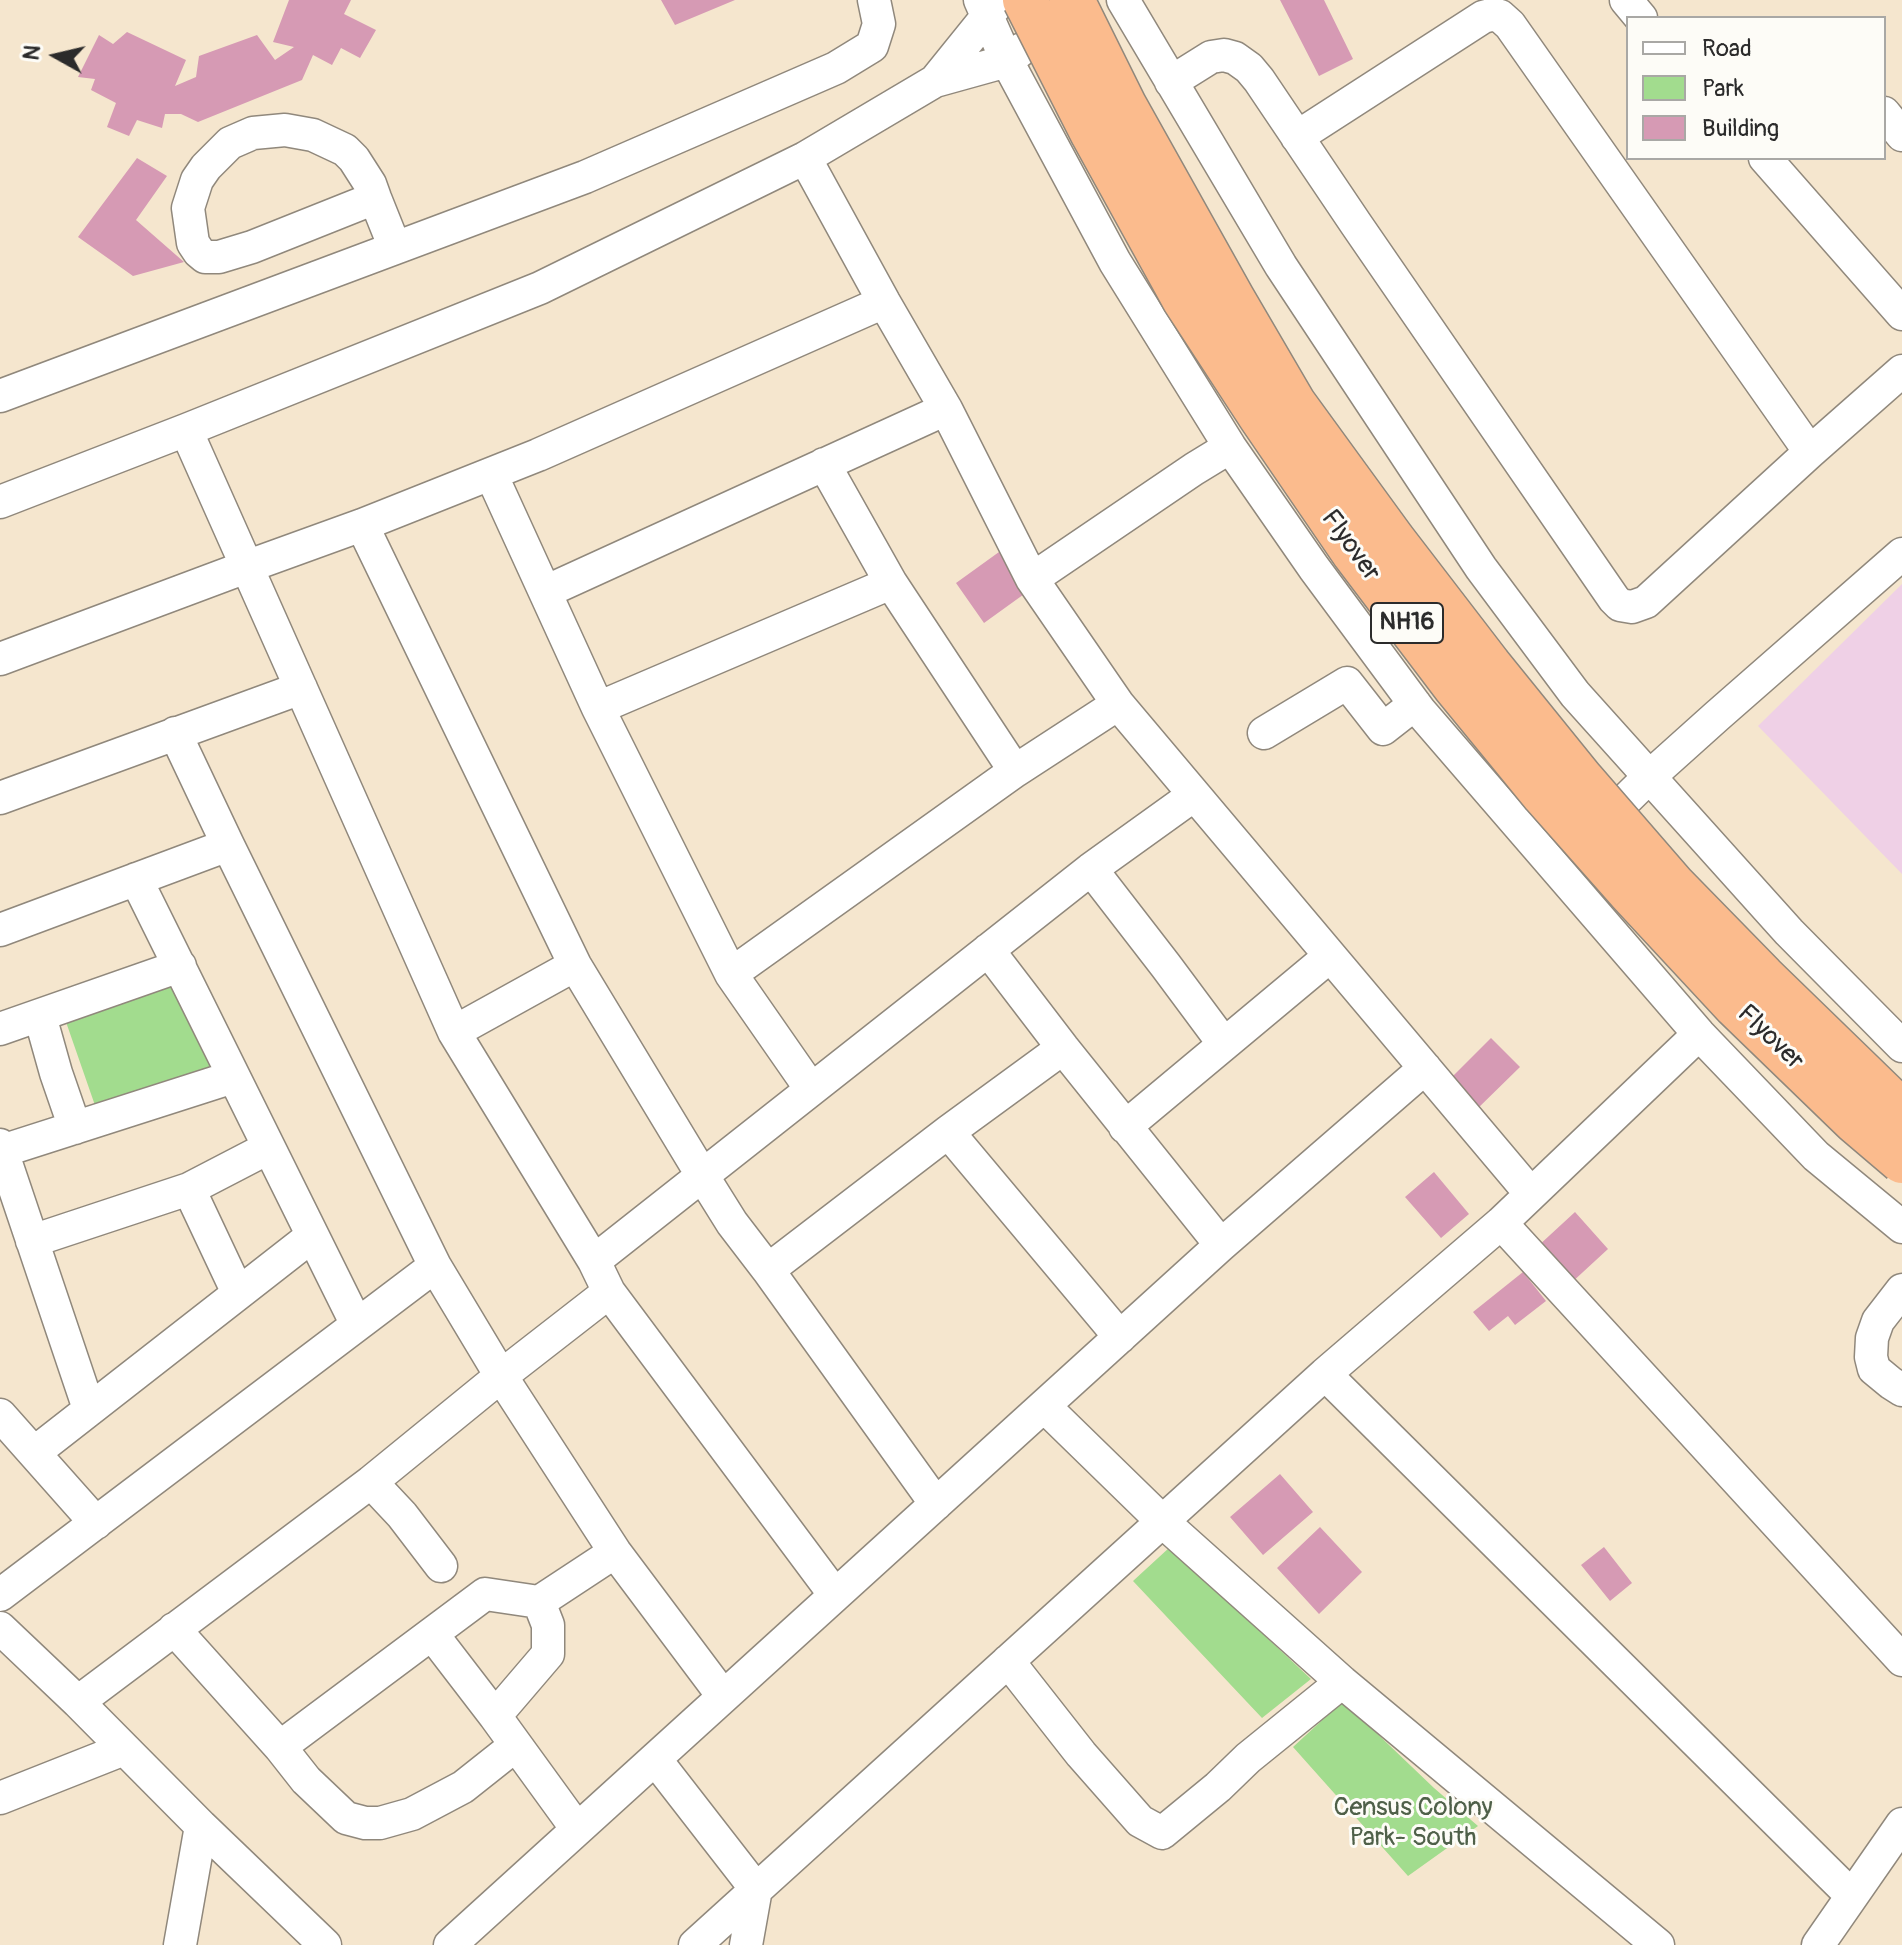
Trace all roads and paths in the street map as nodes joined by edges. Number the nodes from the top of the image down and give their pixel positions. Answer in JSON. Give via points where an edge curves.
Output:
{"nodes":[{"id":1,"x":874,"y":0,"type":"edge"},
{"id":2,"x":1072,"y":0,"type":"edge"},
{"id":3,"x":1084,"y":0,"type":"edge"},
{"id":4,"x":1123,"y":0,"type":"edge"},
{"id":5,"x":1626,"y":0,"type":"edge"},
{"id":6,"x":998,"y":4,"type":"edge"},
{"id":7,"x":1639,"y":16,"type":"edge"},
{"id":8,"x":1007,"y":61,"type":"junction"},
{"id":9,"x":935,"y":81,"type":"junction"},
{"id":10,"x":1171,"y":82,"type":"junction"},
{"id":11,"x":1886,"y":115,"type":"edge"},
{"id":12,"x":1902,"y":135,"type":"edge"},
{"id":13,"x":1297,"y":137,"type":"junction"},
{"id":14,"x":805,"y":158,"type":"junction"},
{"id":15,"x":1767,"y":160,"type":"edge"},
{"id":16,"x":375,"y":198,"type":"junction"},
{"id":17,"x":395,"y":248,"type":"junction"},
{"id":18,"x":884,"y":302,"type":"junction"},
{"id":19,"x":1902,"y":314,"type":"edge"},
{"id":20,"x":1902,"y":371,"type":"edge"},
{"id":21,"x":0,"y":396,"type":"edge"},
{"id":22,"x":946,"y":409,"type":"junction"},
{"id":23,"x":186,"y":430,"type":"junction"},
{"id":24,"x":1230,"y":447,"type":"junction"},
{"id":25,"x":1810,"y":452,"type":"junction"},
{"id":26,"x":824,"y":464,"type":"junction"},
{"id":27,"x":491,"y":474,"type":"junction"},
{"id":28,"x":0,"y":502,"type":"edge"},
{"id":29,"x":362,"y":525,"type":"junction"},
{"id":30,"x":1902,"y":554,"type":"edge"},
{"id":31,"x":246,"y":567,"type":"junction"},
{"id":32,"x":1032,"y":579,"type":"junction"},
{"id":33,"x":891,"y":583,"type":"junction"},
{"id":34,"x":545,"y":592,"type":"junction"},
{"id":35,"x":0,"y":659,"type":"edge"},
{"id":36,"x":301,"y":688,"type":"junction"},
{"id":37,"x":1118,"y":704,"type":"junction"},
{"id":38,"x":1415,"y":704,"type":"junction"},
{"id":39,"x":598,"y":708,"type":"junction"},
{"id":40,"x":175,"y":733,"type":"junction"},
{"id":41,"x":1264,"y":733,"type":"dead end"},
{"id":42,"x":1015,"y":771,"type":"junction"},
{"id":43,"x":1649,"y":777,"type":"junction"},
{"id":44,"x":1194,"y":795,"type":"junction"},
{"id":45,"x":0,"y":798,"type":"edge"},
{"id":46,"x":228,"y":845,"type":"junction"},
{"id":47,"x":1091,"y":869,"type":"junction"},
{"id":48,"x":1555,"y":869,"type":"junction"},
{"id":49,"x":136,"y":879,"type":"junction"},
{"id":50,"x":0,"y":930,"type":"edge"},
{"id":51,"x":988,"y":950,"type":"junction"},
{"id":52,"x":1330,"y":956,"type":"junction"},
{"id":53,"x":575,"y":965,"type":"junction"},
{"id":54,"x":180,"y":966,"type":"junction"},
{"id":55,"x":731,"y":974,"type":"junction"},
{"id":56,"x":40,"y":1016,"type":"junction"},
{"id":57,"x":0,"y":1029,"type":"edge"},
{"id":58,"x":454,"y":1032,"type":"junction"},
{"id":59,"x":1699,"y":1034,"type":"junction"},
{"id":60,"x":1224,"y":1044,"type":"junction"},
{"id":61,"x":1902,"y":1046,"type":"edge"},
{"id":62,"x":1063,"y":1048,"type":"junction"},
{"id":63,"x":1425,"y":1068,"type":"junction"},
{"id":64,"x":233,"y":1077,"type":"junction"},
{"id":65,"x":811,"y":1089,"type":"junction"},
{"id":66,"x":1902,"y":1112,"type":"edge"},
{"id":67,"x":1125,"y":1127,"type":"junction"},
{"id":68,"x":75,"y":1128,"type":"junction"},
{"id":69,"x":948,"y":1132,"type":"junction"},
{"id":70,"x":1,"y":1148,"type":"edge"},
{"id":71,"x":268,"y":1148,"type":"junction"},
{"id":72,"x":1902,"y":1161,"type":"edge"},
{"id":73,"x":702,"y":1175,"type":"junction"},
{"id":74,"x":189,"y":1189,"type":"junction"},
{"id":75,"x":1531,"y":1194,"type":"junction"},
{"id":76,"x":1501,"y":1223,"type":"junction"},
{"id":77,"x":1902,"y":1227,"type":"edge"},
{"id":78,"x":312,"y":1236,"type":"junction"},
{"id":79,"x":32,"y":1241,"type":"junction"},
{"id":80,"x":1221,"y":1245,"type":"junction"},
{"id":81,"x":594,"y":1261,"type":"junction"},
{"id":82,"x":435,"y":1266,"type":"junction"},
{"id":83,"x":768,"y":1270,"type":"junction"},
{"id":84,"x":1902,"y":1290,"type":"edge"},
{"id":85,"x":609,"y":1292,"type":"junction"},
{"id":86,"x":238,"y":1293,"type":"junction"},
{"id":87,"x":357,"y":1325,"type":"junction"},
{"id":88,"x":1120,"y":1337,"type":"junction"},
{"id":89,"x":1325,"y":1374,"type":"junction"},
{"id":90,"x":501,"y":1376,"type":"junction"},
{"id":91,"x":1902,"y":1390,"type":"edge"},
{"id":92,"x":1044,"y":1406,"type":"junction"},
{"id":93,"x":89,"y":1409,"type":"junction"},
{"id":94,"x":0,"y":1415,"type":"edge"},
{"id":95,"x":34,"y":1453,"type":"junction"},
{"id":96,"x":371,"y":1482,"type":"junction"},
{"id":97,"x":936,"y":1504,"type":"junction"},
{"id":98,"x":1162,"y":1521,"type":"junction"},
{"id":99,"x":96,"y":1523,"type":"junction"},
{"id":100,"x":615,"y":1552,"type":"junction"},
{"id":101,"x":441,"y":1566,"type":"dead end"},
{"id":102,"x":0,"y":1595,"type":"edge"},
{"id":103,"x":835,"y":1595,"type":"junction"},
{"id":104,"x":539,"y":1602,"type":"junction"},
{"id":105,"x":174,"y":1629,"type":"junction"},
{"id":106,"x":2,"y":1633,"type":"edge"},
{"id":107,"x":432,"y":1634,"type":"junction"},
{"id":108,"x":1902,"y":1660,"type":"edge"},
{"id":109,"x":1008,"y":1661,"type":"junction"},
{"id":110,"x":1342,"y":1682,"type":"junction"},
{"id":111,"x":723,"y":1696,"type":"junction"},
{"id":112,"x":78,"y":1702,"type":"junction"},
{"id":113,"x":495,"y":1716,"type":"junction"},
{"id":114,"x":516,"y":1745,"type":"junction"},
{"id":115,"x":280,"y":1747,"type":"junction"},
{"id":116,"x":124,"y":1749,"type":"junction"},
{"id":117,"x":655,"y":1759,"type":"junction"},
{"id":118,"x":0,"y":1798,"type":"edge"},
{"id":119,"x":1902,"y":1824,"type":"edge"},
{"id":120,"x":201,"y":1826,"type":"junction"},
{"id":121,"x":577,"y":1829,"type":"junction"},
{"id":122,"x":756,"y":1889,"type":"junction"},
{"id":123,"x":1852,"y":1896,"type":"junction"},
{"id":124,"x":180,"y":1945,"type":"edge"},
{"id":125,"x":325,"y":1945,"type":"edge"},
{"id":126,"x":450,"y":1945,"type":"edge"},
{"id":127,"x":695,"y":1945,"type":"edge"},
{"id":128,"x":746,"y":1945,"type":"edge"},
{"id":129,"x":1658,"y":1945,"type":"edge"},
{"id":130,"x":1818,"y":1945,"type":"edge"}],
"edges":[{"from":1,"to":17,"type":"street","via":[[879,24],[872,46],[836,68],[585,177]]},
{"from":2,"to":66,"type":"highway","name":"Flyover","number":"NH16","bridge":true,"via":[[1124,105],[1294,404],[1393,540],[1573,769],[1673,885]]},
{"from":3,"to":8,"type":"street"},
{"from":4,"to":10,"type":"street"},
{"from":5,"to":7,"type":"street"},
{"from":6,"to":8,"type":"street"},
{"from":6,"to":9,"type":"street"},
{"from":6,"to":72,"type":"highway","name":"Flyover","number":"NH16","bridge":true,"via":[[1093,134],[1184,299],[1261,417],[1445,673],[1565,819],[1735,1005]]},
{"from":8,"to":9,"type":"street"},
{"from":8,"to":24,"type":"street","via":[[1115,262]]},
{"from":9,"to":14,"type":"street"},
{"from":10,"to":13,"type":"street","via":[[1211,57],[1235,58],[1259,80]]},
{"from":10,"to":43,"type":"street","via":[[1281,266],[1481,568],[1575,694]]},
{"from":11,"to":12,"type":"street"},
{"from":13,"to":25,"type":"street","via":[[1483,17],[1500,16]]},
{"from":13,"to":25,"type":"street","via":[[1620,605],[1646,602]]},
{"from":14,"to":18,"type":"street"},
{"from":14,"to":23,"type":"street","via":[[540,288]]},
{"from":15,"to":19,"type":"street"},
{"from":16,"to":16,"type":"street","via":[[345,150],[313,135],[285,130],[253,133],[230,143],[197,180],[188,208],[193,243],[205,257],[219,257]]},
{"from":16,"to":17,"type":"street"},
{"from":17,"to":21,"type":"street"},
{"from":18,"to":22,"type":"street"},
{"from":18,"to":27,"type":"street"},
{"from":20,"to":25,"type":"street"},
{"from":22,"to":26,"type":"street"},
{"from":22,"to":32,"type":"street"},
{"from":23,"to":28,"type":"street"},
{"from":23,"to":31,"type":"street"},
{"from":24,"to":32,"type":"street"},
{"from":24,"to":38,"type":"street"},
{"from":26,"to":33,"type":"street"},
{"from":26,"to":34,"type":"street"},
{"from":27,"to":29,"type":"street"},
{"from":27,"to":34,"type":"street"},
{"from":29,"to":31,"type":"street"},
{"from":29,"to":53,"type":"street"},
{"from":30,"to":43,"type":"street"},
{"from":31,"to":35,"type":"street"},
{"from":31,"to":36,"type":"street"},
{"from":32,"to":37,"type":"street"},
{"from":33,"to":39,"type":"street"},
{"from":33,"to":42,"type":"street"},
{"from":34,"to":39,"type":"street"},
{"from":36,"to":40,"type":"street"},
{"from":36,"to":58,"type":"street"},
{"from":37,"to":42,"type":"street"},
{"from":37,"to":44,"type":"street"},
{"from":38,"to":41,"type":"street","via":[[1383,729],[1347,683]]},
{"from":38,"to":48,"type":"street"},
{"from":39,"to":55,"type":"street"},
{"from":40,"to":45,"type":"street"},
{"from":40,"to":46,"type":"street"},
{"from":42,"to":55,"type":"street"},
{"from":43,"to":48,"type":"street"},
{"from":43,"to":61,"type":"street","via":[[1789,932]]},
{"from":44,"to":47,"type":"street"},
{"from":44,"to":52,"type":"street"},
{"from":46,"to":49,"type":"street"},
{"from":46,"to":82,"type":"street"},
{"from":47,"to":51,"type":"street"},
{"from":47,"to":60,"type":"street"},
{"from":48,"to":59,"type":"street"},
{"from":49,"to":50,"type":"street"},
{"from":49,"to":54,"type":"street"},
{"from":51,"to":62,"type":"street"},
{"from":51,"to":65,"type":"street"},
{"from":52,"to":60,"type":"street"},
{"from":52,"to":63,"type":"street"},
{"from":53,"to":58,"type":"street"},
{"from":53,"to":73,"type":"street"},
{"from":54,"to":56,"type":"street"},
{"from":54,"to":64,"type":"street"},
{"from":55,"to":65,"type":"street"},
{"from":56,"to":57,"type":"street"},
{"from":56,"to":68,"type":"street"},
{"from":58,"to":81,"type":"street"},
{"from":59,"to":75,"type":"street"},
{"from":59,"to":77,"type":"street","via":[[1816,1156]]},
{"from":60,"to":67,"type":"street"},
{"from":62,"to":67,"type":"street"},
{"from":62,"to":69,"type":"street"},
{"from":63,"to":75,"type":"street"},
{"from":63,"to":80,"type":"street"},
{"from":64,"to":68,"type":"street"},
{"from":64,"to":71,"type":"street"},
{"from":65,"to":73,"type":"street"},
{"from":67,"to":80,"type":"street"},
{"from":68,"to":70,"type":"street"},
{"from":69,"to":83,"type":"street"},
{"from":69,"to":88,"type":"street"},
{"from":70,"to":79,"type":"street"},
{"from":71,"to":74,"type":"street"},
{"from":71,"to":78,"type":"street"},
{"from":73,"to":81,"type":"street"},
{"from":73,"to":83,"type":"street"},
{"from":74,"to":79,"type":"street"},
{"from":74,"to":86,"type":"street"},
{"from":75,"to":76,"type":"street"},
{"from":76,"to":89,"type":"street"},
{"from":76,"to":108,"type":"street"},
{"from":78,"to":86,"type":"street"},
{"from":78,"to":87,"type":"street"},
{"from":79,"to":93,"type":"street"},
{"from":80,"to":88,"type":"street"},
{"from":81,"to":85,"type":"street"},
{"from":82,"to":87,"type":"street"},
{"from":82,"to":90,"type":"street"},
{"from":83,"to":97,"type":"street"},
{"from":84,"to":91,"type":"street","via":[[1878,1321],[1871,1357],[1874,1369]]},
{"from":85,"to":90,"type":"street"},
{"from":85,"to":103,"type":"street"},
{"from":86,"to":93,"type":"street"},
{"from":87,"to":99,"type":"street"},
{"from":88,"to":92,"type":"street"},
{"from":89,"to":98,"type":"street"},
{"from":89,"to":123,"type":"street"},
{"from":90,"to":96,"type":"street"},
{"from":90,"to":100,"type":"street"},
{"from":92,"to":97,"type":"street"},
{"from":92,"to":98,"type":"street"},
{"from":93,"to":95,"type":"street"},
{"from":94,"to":95,"type":"street"},
{"from":95,"to":99,"type":"street"},
{"from":96,"to":101,"type":"street"},
{"from":96,"to":105,"type":"street"},
{"from":97,"to":103,"type":"street"},
{"from":98,"to":109,"type":"street"},
{"from":98,"to":110,"type":"street"},
{"from":99,"to":102,"type":"street"},
{"from":100,"to":104,"type":"street"},
{"from":100,"to":111,"type":"street"},
{"from":103,"to":111,"type":"street"},
{"from":104,"to":107,"type":"street","via":[[485,1594]]},
{"from":104,"to":113,"type":"street","via":[[548,1625],[548,1654]]},
{"from":105,"to":112,"type":"street"},
{"from":105,"to":115,"type":"street"},
{"from":106,"to":112,"type":"street"},
{"from":107,"to":113,"type":"street"},
{"from":107,"to":115,"type":"street"},
{"from":109,"to":110,"type":"street","via":[[1140,1821],[1162,1833]]},
{"from":109,"to":122,"type":"street"},
{"from":110,"to":129,"type":"street"},
{"from":111,"to":117,"type":"street"},
{"from":112,"to":116,"type":"street"},
{"from":113,"to":114,"type":"street"},
{"from":114,"to":115,"type":"street","via":[[463,1787],[412,1814],[380,1823],[346,1818]]},
{"from":114,"to":121,"type":"street"},
{"from":116,"to":118,"type":"street"},
{"from":116,"to":120,"type":"street"},
{"from":117,"to":121,"type":"street"},
{"from":117,"to":122,"type":"street"},
{"from":119,"to":123,"type":"street"},
{"from":120,"to":124,"type":"street"},
{"from":120,"to":125,"type":"street"},
{"from":121,"to":126,"type":"street"},
{"from":122,"to":127,"type":"street"},
{"from":122,"to":128,"type":"street"},
{"from":123,"to":130,"type":"street"}]}
